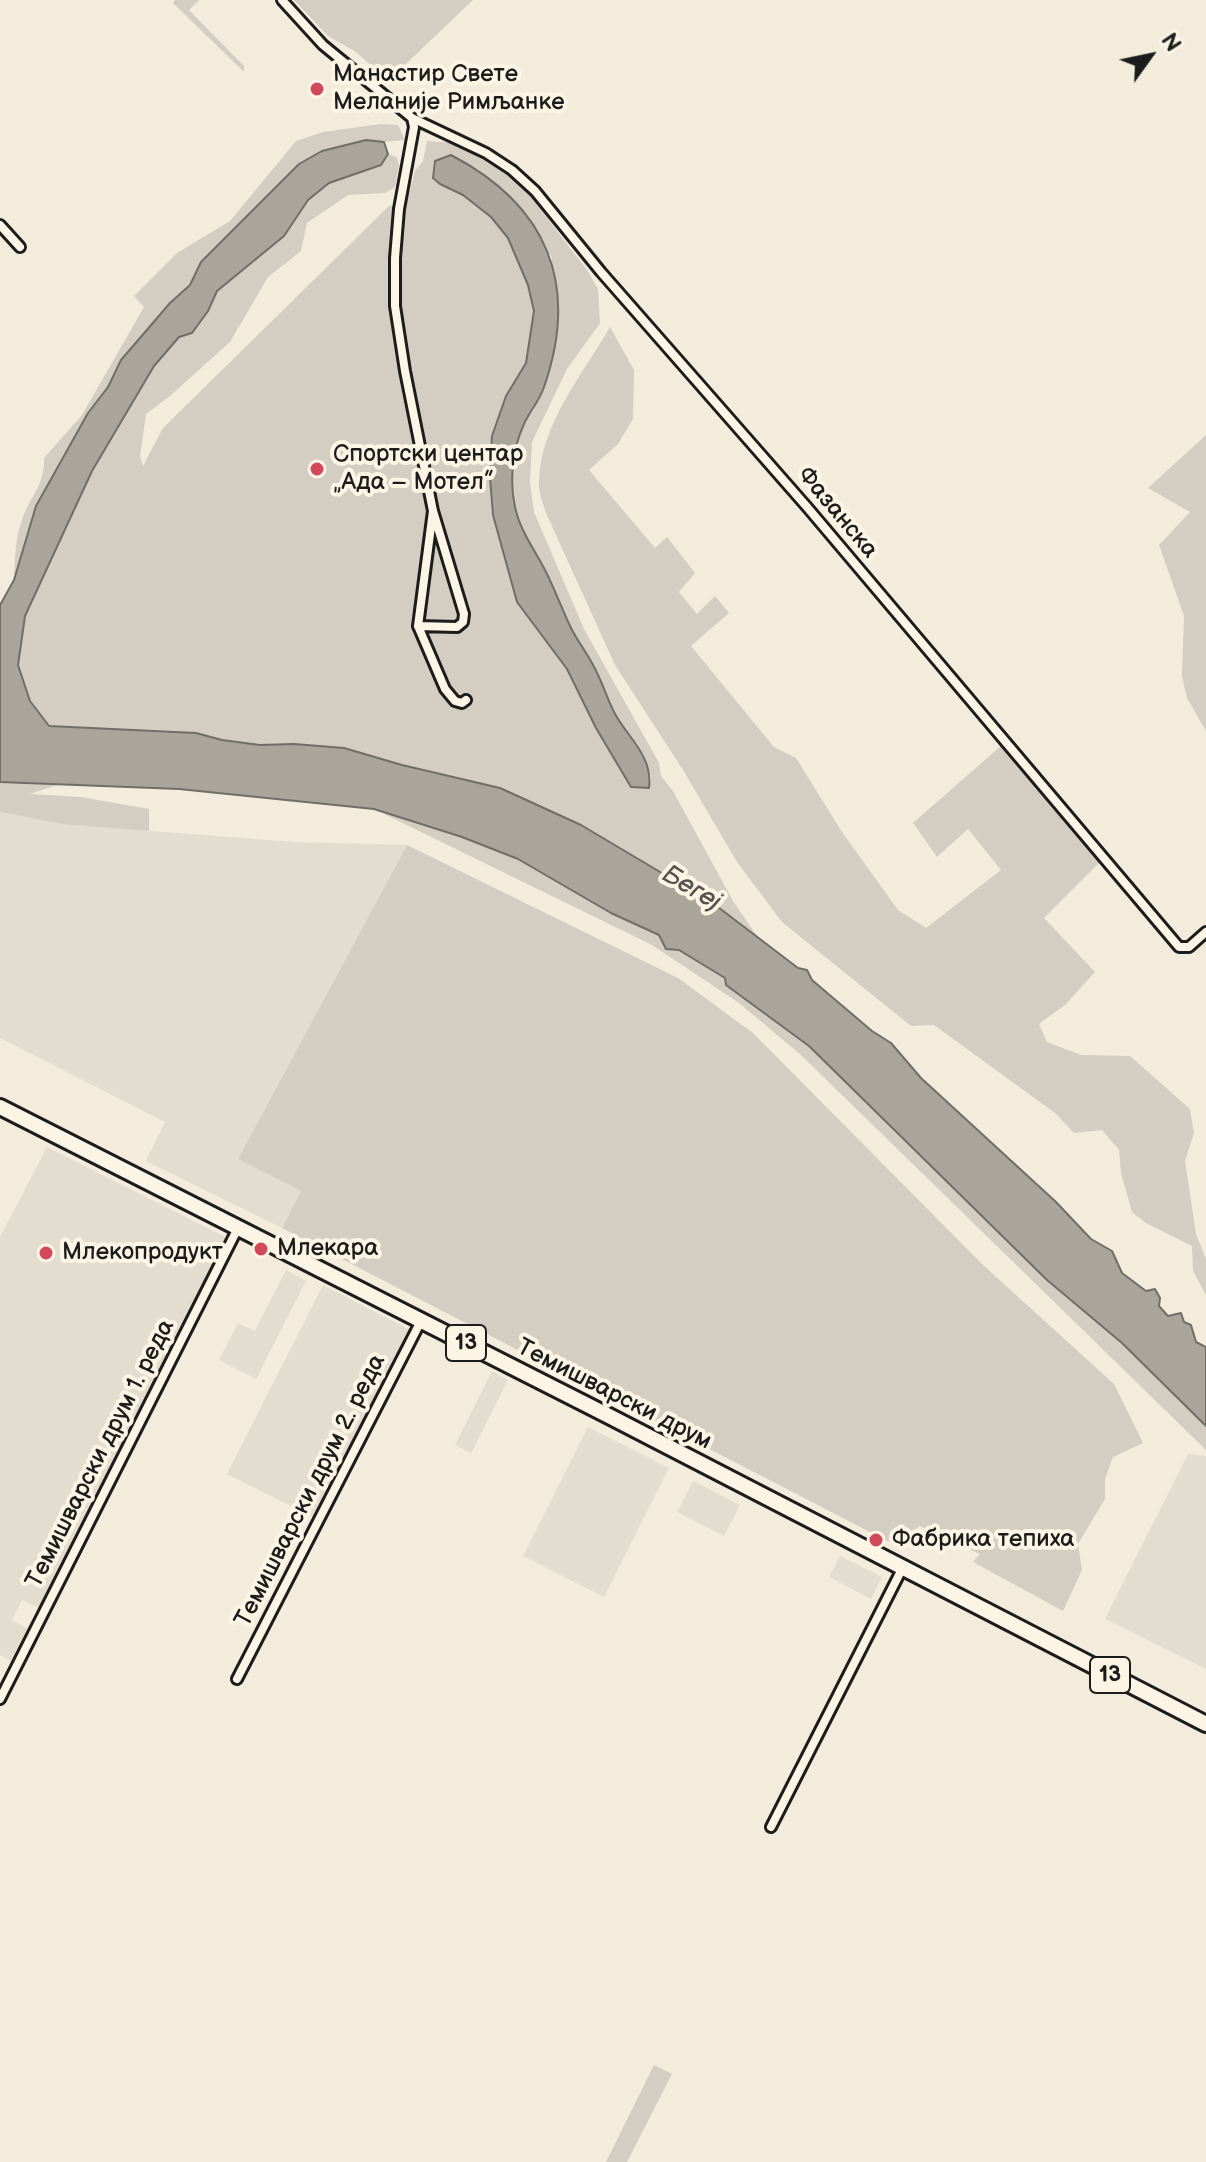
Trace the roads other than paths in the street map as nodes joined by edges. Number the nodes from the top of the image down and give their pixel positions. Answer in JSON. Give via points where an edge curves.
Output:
{"nodes":[{"id":1,"x":282,"y":0,"type":"edge"},
{"id":2,"x":412,"y":118,"type":"junction"},
{"id":3,"x":0,"y":225,"type":"edge"},
{"id":4,"x":20,"y":247,"type":"dead end"},
{"id":5,"x":433,"y":511,"type":"junction"},
{"id":6,"x":418,"y":626,"type":"junction"},
{"id":7,"x":466,"y":700,"type":"dead end"},
{"id":8,"x":1206,"y":932,"type":"edge"},
{"id":9,"x":0,"y":1107,"type":"edge"},
{"id":10,"x":238,"y":1228,"type":"junction"},
{"id":11,"x":421,"y":1321,"type":"junction"},
{"id":12,"x":902,"y":1569,"type":"junction"},
{"id":13,"x":237,"y":1679,"type":"dead end"},
{"id":14,"x":0,"y":1699,"type":"edge"},
{"id":15,"x":1206,"y":1724,"type":"edge"},
{"id":16,"x":771,"y":1827,"type":"dead end"}],
"edges":[{"from":1,"to":2,"type":"street","via":[[323,45]]},
{"from":2,"to":5,"type":"street","via":[[399,209],[395,306]]},
{"from":2,"to":8,"type":"street","name":"Фазанска","via":[[486,153],[535,191],[1179,947],[1189,947]]},
{"from":3,"to":4,"type":"street"},
{"from":5,"to":6,"type":"street"},
{"from":5,"to":6,"type":"street","via":[[465,618],[457,627]]},
{"from":6,"to":7,"type":"street","via":[[445,689],[455,701]]},
{"from":9,"to":10,"type":"main road","name":"Темишварски друм","number":"13"},
{"from":10,"to":11,"type":"main road","name":"Темишварски друм","number":"13"},
{"from":10,"to":14,"type":"street","name":"Темишварски друм 1. реда"},
{"from":11,"to":12,"type":"main road","name":"Темишварски друм","number":"13"},
{"from":11,"to":13,"type":"street","name":"Темишварски друм 2. реда"},
{"from":12,"to":15,"type":"main road","name":"Темишварски друм","number":"13"},
{"from":12,"to":16,"type":"street"}]}
